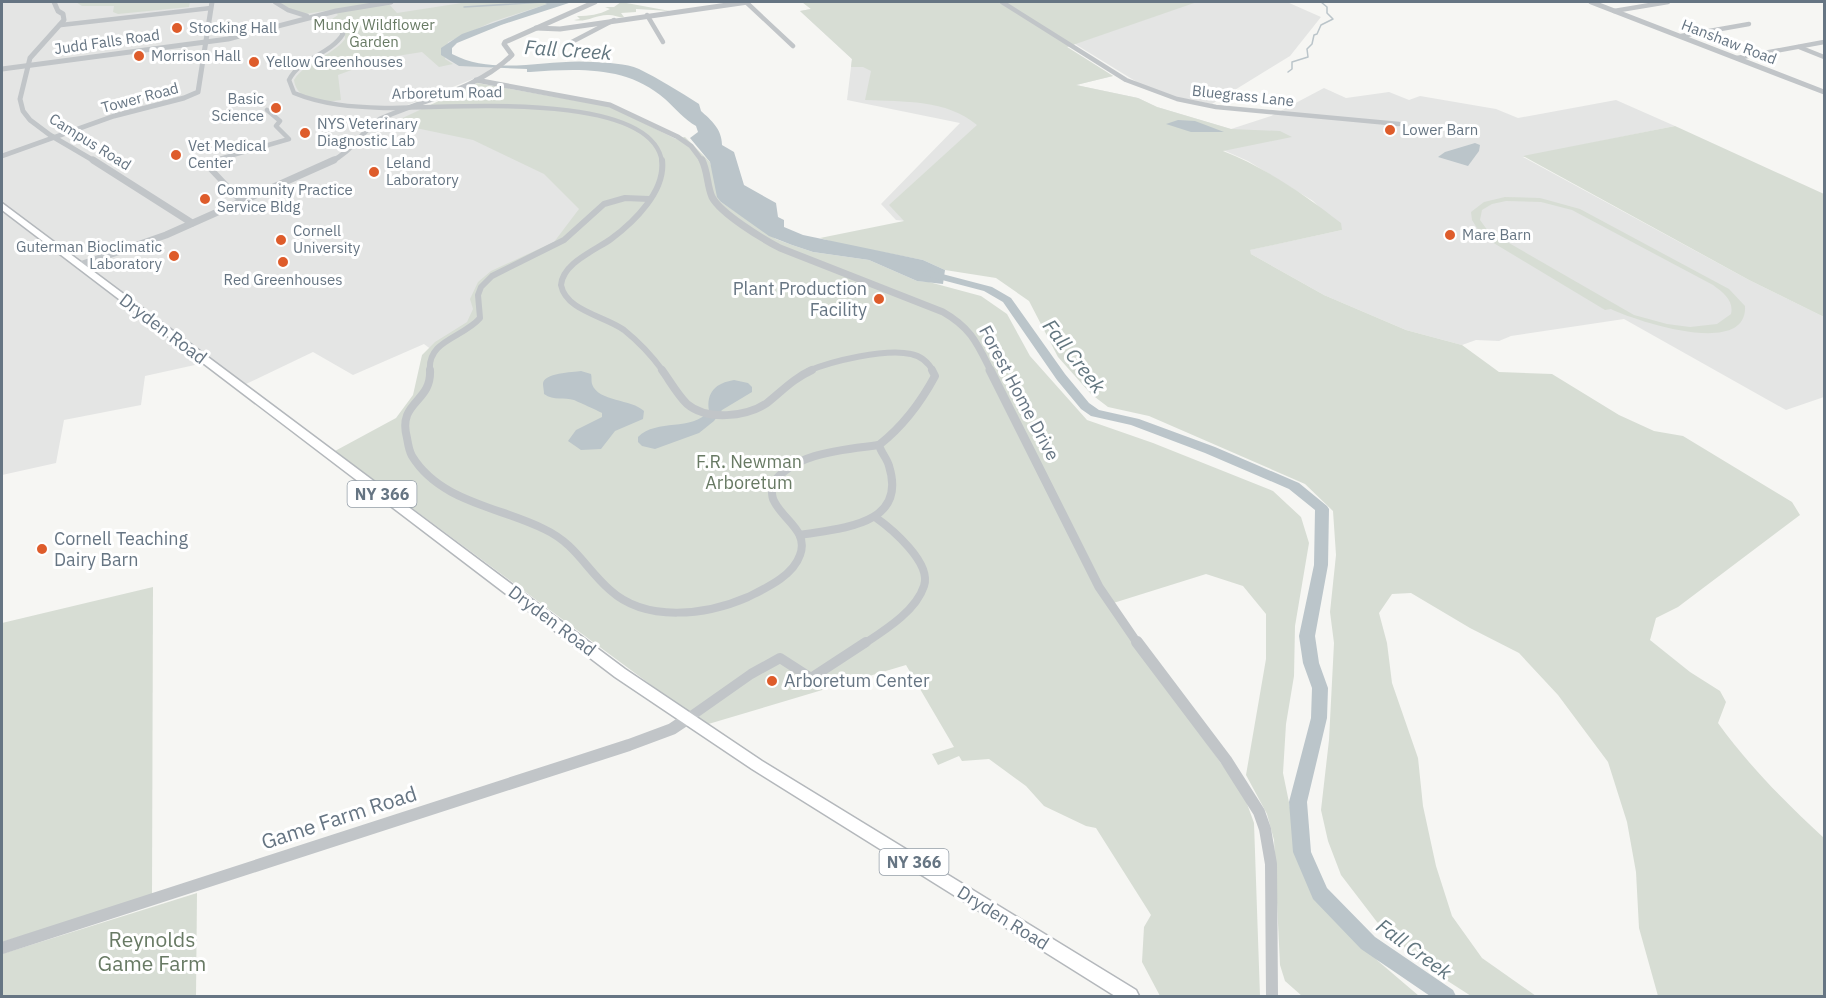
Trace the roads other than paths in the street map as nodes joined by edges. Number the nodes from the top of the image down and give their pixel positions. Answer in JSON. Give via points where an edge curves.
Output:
{"nodes":[{"id":1,"x":54,"y":2,"type":"edge"},
{"id":2,"x":212,"y":2,"type":"edge"},
{"id":3,"x":275,"y":2,"type":"edge"},
{"id":4,"x":391,"y":2,"type":"edge"},
{"id":5,"x":595,"y":2,"type":"edge"},
{"id":6,"x":747,"y":2,"type":"edge"},
{"id":7,"x":1002,"y":2,"type":"edge"},
{"id":8,"x":1590,"y":2,"type":"edge"},
{"id":9,"x":1668,"y":2,"type":"edge"},
{"id":10,"x":211,"y":8,"type":"junction"},
{"id":11,"x":1614,"y":10,"type":"junction"},
{"id":12,"x":327,"y":14,"type":"junction"},
{"id":13,"x":647,"y":15,"type":"junction"},
{"id":14,"x":307,"y":16,"type":"dead end"},
{"id":15,"x":315,"y":19,"type":"dead end"},
{"id":16,"x":614,"y":20,"type":"junction"},
{"id":17,"x":322,"y":21,"type":"junction"},
{"id":18,"x":1749,"y":24,"type":"dead end"},
{"id":19,"x":61,"y":25,"type":"junction"},
{"id":20,"x":536,"y":28,"type":"junction"},
{"id":21,"x":1681,"y":36,"type":"junction"},
{"id":22,"x":206,"y":42,"type":"junction"},
{"id":23,"x":663,"y":42,"type":"dead end"},
{"id":24,"x":1824,"y":42,"type":"edge"},
{"id":25,"x":568,"y":44,"type":"dead end"},
{"id":26,"x":793,"y":46,"type":"dead end"},
{"id":27,"x":1797,"y":46,"type":"junction"},
{"id":28,"x":1824,"y":57,"type":"edge"},
{"id":29,"x":1737,"y":58,"type":"junction"},
{"id":30,"x":28,"y":65,"type":"junction"},
{"id":31,"x":2,"y":69,"type":"edge"},
{"id":32,"x":476,"y":80,"type":"junction"},
{"id":33,"x":1824,"y":92,"type":"edge"},
{"id":34,"x":409,"y":107,"type":"junction"},
{"id":35,"x":267,"y":110,"type":"dead end"},
{"id":36,"x":1399,"y":124,"type":"dead end"},
{"id":37,"x":56,"y":137,"type":"junction"},
{"id":38,"x":2,"y":156,"type":"edge"},
{"id":39,"x":650,"y":199,"type":"junction"},
{"id":40,"x":241,"y":201,"type":"junction"},
{"id":41,"x":2,"y":206,"type":"edge"},
{"id":42,"x":192,"y":224,"type":"junction"},
{"id":43,"x":80,"y":265,"type":"junction"},
{"id":44,"x":879,"y":445,"type":"junction"},
{"id":45,"x":875,"y":517,"type":"junction"},
{"id":46,"x":801,"y":535,"type":"junction"},
{"id":47,"x":687,"y":719,"type":"junction"},
{"id":48,"x":2,"y":948,"type":"edge"},
{"id":49,"x":1130,"y":996,"type":"edge"},
{"id":50,"x":1272,"y":996,"type":"edge"}],
"edges":[{"from":1,"to":19,"type":"street","via":[[64,15]]},
{"from":2,"to":10,"type":"street","name":"Tower Road"},
{"from":3,"to":14,"type":"street"},
{"from":4,"to":12,"type":"street","name":"Judd Falls Road"},
{"from":5,"to":20,"type":"street"},
{"from":6,"to":13,"type":"street"},
{"from":6,"to":26,"type":"street"},
{"from":7,"to":36,"type":"street","name":"Bluegrass Lane","via":[[1132,84],[1177,99],[1216,107]]},
{"from":8,"to":11,"type":"street","name":"Hanshaw Road"},
{"from":9,"to":11,"type":"street"},
{"from":10,"to":19,"type":"street"},
{"from":10,"to":22,"type":"street","name":"Tower Road"},
{"from":11,"to":21,"type":"street","name":"Hanshaw Road"},
{"from":12,"to":17,"type":"street","via":[[331,16]]},
{"from":12,"to":22,"type":"street","name":"Judd Falls Road"},
{"from":13,"to":16,"type":"street"},
{"from":13,"to":23,"type":"street"},
{"from":15,"to":17,"type":"street","name":"Arboretum Road"},
{"from":16,"to":20,"type":"street","via":[[556,29]]},
{"from":16,"to":25,"type":"street"},
{"from":17,"to":34,"type":"street","name":"Arboretum Road","via":[[340,27],[342,37],[295,72],[289,82],[293,93],[324,105]]},
{"from":18,"to":21,"type":"street"},
{"from":19,"to":30,"type":"street","name":"Campus Road","via":[[34,52]]},
{"from":20,"to":32,"type":"street","via":[[505,42],[512,55]]},
{"from":21,"to":29,"type":"street","name":"Hanshaw Road"},
{"from":22,"to":30,"type":"street","name":"Judd Falls Road"},
{"from":22,"to":37,"type":"street","name":"Tower Road","via":[[196,94]]},
{"from":24,"to":27,"type":"street"},
{"from":27,"to":28,"type":"street"},
{"from":27,"to":29,"type":"street"},
{"from":29,"to":33,"type":"street","name":"Hanshaw Road"},
{"from":30,"to":31,"type":"street","name":"Judd Falls Road"},
{"from":30,"to":37,"type":"street","name":"Campus Road","via":[[20,99],[23,111]]},
{"from":32,"to":34,"type":"street"},
{"from":32,"to":50,"type":"street","name":"Forest Home Drive","via":[[610,105],[664,129],[696,151],[705,164],[715,201],[757,236],[943,312],[972,334],[1099,587],[1226,760],[1259,812],[1271,864]]},
{"from":34,"to":39,"type":"street","name":"Arboretum Road","via":[[536,106],[593,114],[625,124],[652,140],[663,154],[664,176]]},
{"from":34,"to":40,"type":"street","via":[[375,122],[344,156]]},
{"from":35,"to":40,"type":"street","via":[[280,122],[276,126],[289,139],[205,163]]},
{"from":37,"to":38,"type":"street","name":"Tower Road"},
{"from":37,"to":42,"type":"street","name":"Campus Road"},
{"from":39,"to":44,"type":"street","name":"Arboretum Road","via":[[613,237],[569,268],[561,289],[571,302],[604,317],[634,339],[655,361],[682,402],[703,412],[739,414],[763,405],[795,378],[816,368],[889,352],[915,356],[933,369],[934,379],[896,432]]},
{"from":39,"to":46,"type":"street","via":[[625,198],[604,204],[564,240],[506,267],[484,283],[478,295],[481,313],[477,323],[440,345],[428,360],[430,380],[404,419],[408,447],[424,471],[451,492],[554,534],[576,550],[613,594],[647,609],[702,610],[748,596],[794,567],[802,550]]},
{"from":40,"to":42,"type":"street"},
{"from":41,"to":43,"type":"main road","name":"Dryden Road","number":"NY 366"},
{"from":42,"to":43,"type":"street"},
{"from":43,"to":47,"type":"main road","name":"Dryden Road","number":"NY 366","via":[[620,673]]},
{"from":44,"to":45,"type":"street","via":[[890,467],[891,497]]},
{"from":44,"to":46,"type":"street","via":[[815,455],[776,478],[772,498]]},
{"from":45,"to":46,"type":"street"},
{"from":45,"to":47,"type":"street","via":[[896,533],[923,569],[926,584],[901,616],[811,678],[780,658]]},
{"from":47,"to":48,"type":"street","name":"Game Farm Road","via":[[668,732]]},
{"from":47,"to":49,"type":"main road","name":"Dryden Road","number":"NY 366"}]}
